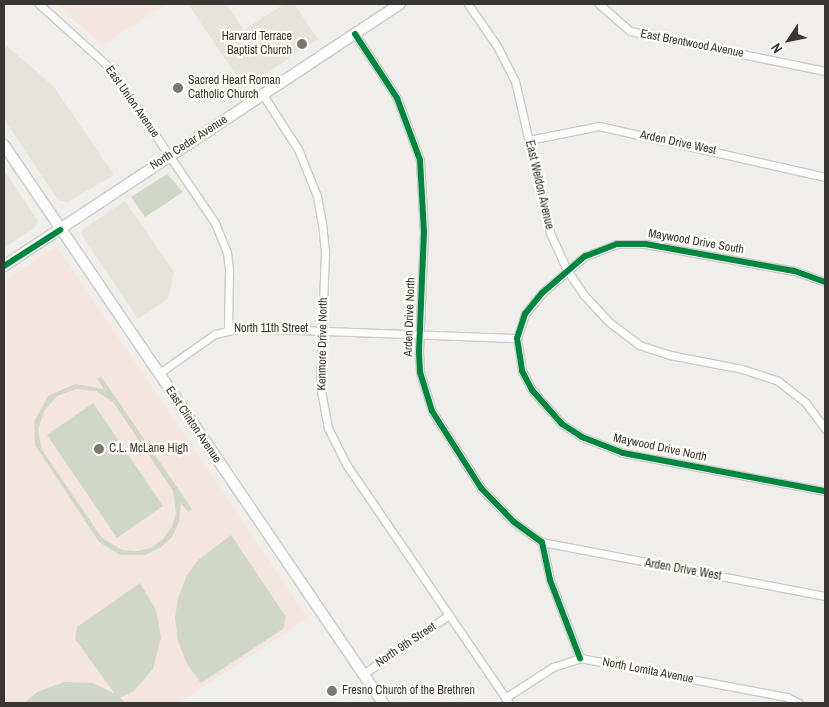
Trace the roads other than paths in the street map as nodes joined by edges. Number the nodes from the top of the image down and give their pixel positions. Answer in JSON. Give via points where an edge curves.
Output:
{"nodes":[{"id":1,"x":39,"y":4,"type":"edge"},
{"id":2,"x":400,"y":4,"type":"edge"},
{"id":3,"x":468,"y":4,"type":"edge"},
{"id":4,"x":599,"y":4,"type":"edge"},
{"id":5,"x":355,"y":34,"type":"junction"},
{"id":6,"x":825,"y":71,"type":"edge"},
{"id":7,"x":263,"y":95,"type":"junction"},
{"id":8,"x":529,"y":140,"type":"junction"},
{"id":9,"x":4,"y":145,"type":"edge"},
{"id":10,"x":170,"y":156,"type":"junction"},
{"id":11,"x":825,"y":177,"type":"edge"},
{"id":12,"x":60,"y":230,"type":"junction"},
{"id":13,"x":4,"y":266,"type":"edge"},
{"id":14,"x":567,"y":270,"type":"junction"},
{"id":15,"x":825,"y":282,"type":"edge"},
{"id":16,"x":228,"y":329,"type":"junction"},
{"id":17,"x":322,"y":330,"type":"junction"},
{"id":18,"x":420,"y":332,"type":"junction"},
{"id":19,"x":517,"y":338,"type":"junction"},
{"id":20,"x":158,"y":374,"type":"junction"},
{"id":21,"x":825,"y":429,"type":"edge"},
{"id":22,"x":825,"y":491,"type":"edge"},
{"id":23,"x":542,"y":542,"type":"junction"},
{"id":24,"x":825,"y":596,"type":"edge"},
{"id":25,"x":449,"y":615,"type":"junction"},
{"id":26,"x":580,"y":658,"type":"junction"},
{"id":27,"x":363,"y":674,"type":"junction"},
{"id":28,"x":507,"y":700,"type":"edge"},
{"id":29,"x":383,"y":703,"type":"edge"},
{"id":30,"x":798,"y":703,"type":"edge"}],
"edges":[{"from":1,"to":10,"type":"street","name":"East Union Avenue","via":[[109,67]]},
{"from":2,"to":5,"type":"main road","name":"North Cedar Avenue"},
{"from":3,"to":8,"type":"street","name":"East Weldon Avenue","via":[[497,46],[515,81]]},
{"from":4,"to":6,"type":"street","name":"East Brentwood Avenue","via":[[630,32]]},
{"from":5,"to":7,"type":"main road","name":"North Cedar Avenue"},
{"from":5,"to":18,"type":"street","name":"Arden Drive North","via":[[397,98],[420,160],[424,232]]},
{"from":7,"to":10,"type":"main road","name":"North Cedar Avenue"},
{"from":7,"to":17,"type":"street","name":"Kenmore Drive North","via":[[298,149],[316,196],[325,251]]},
{"from":8,"to":11,"type":"street","name":"Arden Drive West","via":[[599,126]]},
{"from":8,"to":14,"type":"street","name":"East Weldon Avenue","via":[[543,212]]},
{"from":9,"to":12,"type":"main road","name":"East Clinton Avenue"},
{"from":10,"to":12,"type":"main road","name":"North Cedar Avenue"},
{"from":10,"to":16,"type":"street","name":"East Union Avenue","via":[[222,238],[229,270]]},
{"from":12,"to":13,"type":"main road","name":"North Cedar Avenue"},
{"from":12,"to":20,"type":"main road","name":"East Clinton Avenue"},
{"from":14,"to":15,"type":"street","name":"Maywood Drive South","via":[[595,250],[631,242],[794,271]]},
{"from":14,"to":19,"type":"street","via":[[532,303]]},
{"from":14,"to":21,"type":"street","name":"East Weldon Avenue","via":[[596,309],[625,337],[654,351],[742,369],[778,381],[805,402]]},
{"from":16,"to":17,"type":"street","name":"North 11th Street"},
{"from":16,"to":20,"type":"street","name":"North 11th Street"},
{"from":17,"to":18,"type":"street","name":"North 11th Street"},
{"from":17,"to":25,"type":"street","name":"Kenmore Drive North","via":[[321,393],[336,448]]},
{"from":18,"to":19,"type":"street","name":"North 11th Street"},
{"from":18,"to":23,"type":"street","name":"Arden Drive North","via":[[420,372],[424,390],[444,434],[497,506]]},
{"from":19,"to":22,"type":"street","name":"Maywood Drive North","via":[[522,371],[532,390],[562,424],[582,437],[623,453]]},
{"from":20,"to":27,"type":"main road","name":"East Clinton Avenue"},
{"from":23,"to":24,"type":"street","name":"Arden Drive West"},
{"from":23,"to":26,"type":"street","via":[[550,580]]},
{"from":25,"to":27,"type":"street","name":"North 9th Street"},
{"from":25,"to":28,"type":"street","name":"Kenmore Drive North"},
{"from":26,"to":28,"type":"street","name":"North Lomita Avenue","via":[[553,667]]},
{"from":26,"to":30,"type":"street","name":"North Lomita Avenue","via":[[787,697]]},
{"from":27,"to":29,"type":"main road","name":"East Clinton Avenue"}]}
